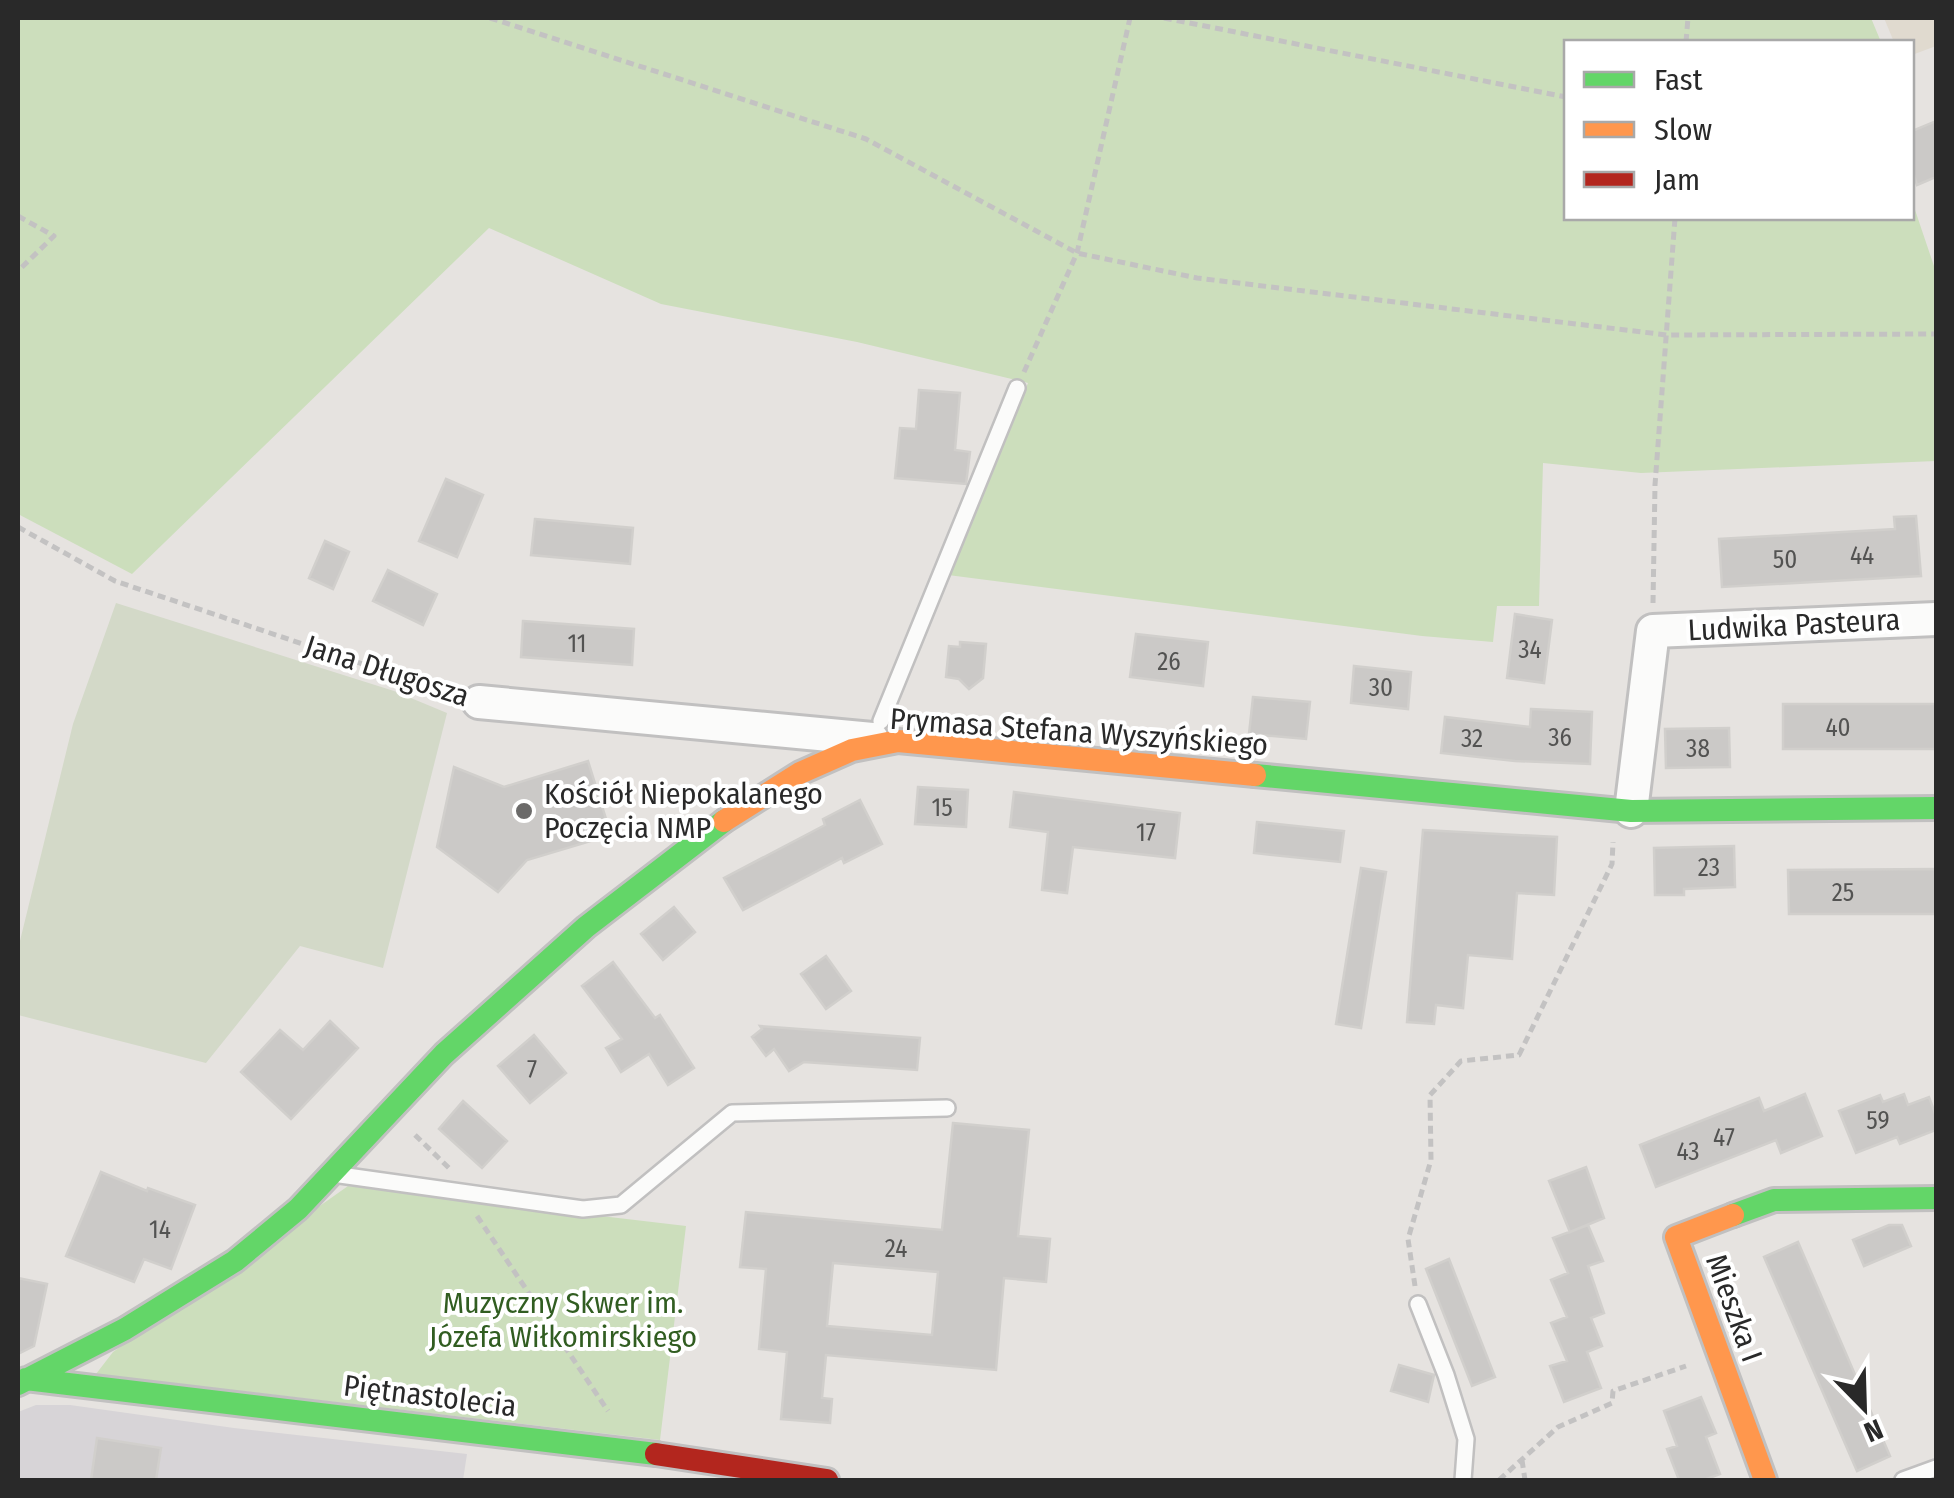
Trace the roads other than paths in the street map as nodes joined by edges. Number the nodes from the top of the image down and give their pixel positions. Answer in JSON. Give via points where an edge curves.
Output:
{"nodes":[{"id":1,"x":1017,"y":388,"type":"road end"},
{"id":2,"x":1936,"y":618,"type":"edge"},
{"id":3,"x":478,"y":702,"type":"road end"},
{"id":4,"x":889,"y":731,"type":"junction"},
{"id":5,"x":1936,"y":808,"type":"edge"},
{"id":6,"x":1623,"y":810,"type":"junction"},
{"id":7,"x":947,"y":1108,"type":"dead end"},
{"id":8,"x":331,"y":1173,"type":"junction"},
{"id":9,"x":1936,"y":1198,"type":"edge"},
{"id":10,"x":1418,"y":1304,"type":"road end"},
{"id":11,"x":20,"y":1380,"type":"edge"},
{"id":12,"x":1936,"y":1468,"type":"edge"},
{"id":13,"x":827,"y":1480,"type":"edge"},
{"id":14,"x":1463,"y":1480,"type":"edge"},
{"id":15,"x":1765,"y":1480,"type":"edge"},
{"id":16,"x":1903,"y":1480,"type":"edge"}],
"edges":[{"from":1,"to":4,"type":"lane"},
{"from":2,"to":6,"type":"street","name":"Ludwika Pasteura","via":[[1652,632]]},
{"from":3,"to":4,"type":"street","name":"Jana Długosza"},
{"from":4,"to":6,"type":"street","name":"Prymasa Stefana Wyszyńskiego"},
{"from":4,"to":8,"type":"street","name":"Prymasa Stefana Wyszyńskiego","via":[[800,773],[708,831],[586,926],[444,1054]]},
{"from":5,"to":6,"type":"street","name":"Prymasa Stefana Wyszyńskiego"},
{"from":7,"to":8,"type":"lane","via":[[732,1113],[621,1206],[583,1209]]},
{"from":8,"to":11,"type":"street","name":"Prymasa Stefana Wyszyńskiego","via":[[235,1261],[126,1329]]},
{"from":9,"to":15,"type":"street","name":"Mieszka I","via":[[1774,1200],[1676,1237]]},
{"from":10,"to":14,"type":"lane","via":[[1466,1440]]},
{"from":11,"to":13,"type":"street","name":"Piętnastolecia","via":[[634,1450]]},
{"from":12,"to":16,"type":"lane"}]}
